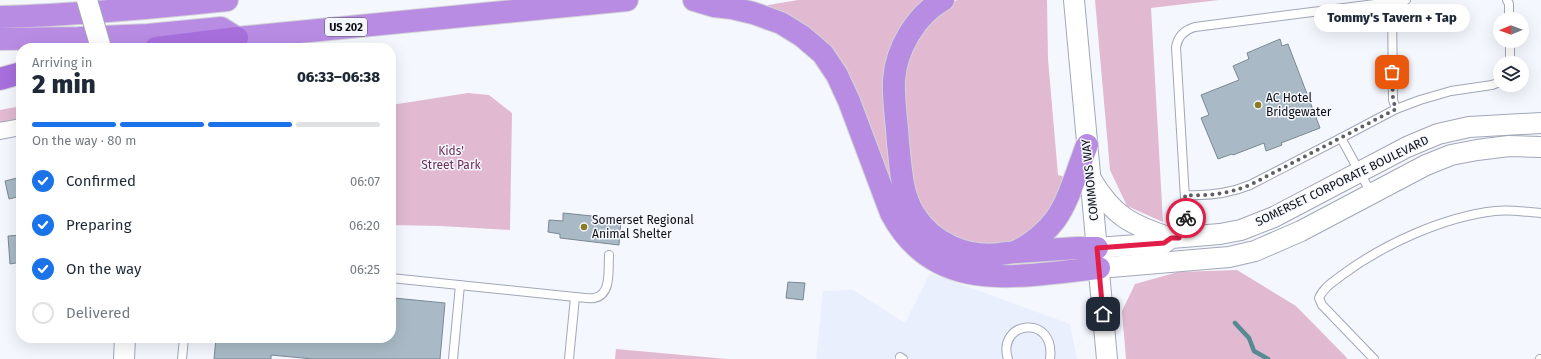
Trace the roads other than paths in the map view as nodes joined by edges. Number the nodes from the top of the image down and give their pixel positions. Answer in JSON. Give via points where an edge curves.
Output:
{"nodes":[{"id":1,"x":87,"y":0,"type":"edge"},
{"id":2,"x":227,"y":0,"type":"edge"},
{"id":3,"x":627,"y":0,"type":"edge"},
{"id":4,"x":694,"y":0,"type":"edge"},
{"id":5,"x":943,"y":0,"type":"edge"},
{"id":6,"x":1406,"y":0,"type":"edge"},
{"id":7,"x":1507,"y":0,"type":"edge"},
{"id":8,"x":1392,"y":2,"type":"junction"},
{"id":9,"x":1074,"y":4,"type":"edge"},
{"id":10,"x":1509,"y":12,"type":"edge"},
{"id":11,"x":0,"y":17,"type":"edge"},
{"id":12,"x":236,"y":38,"type":"junction"},
{"id":13,"x":0,"y":39,"type":"edge"},
{"id":14,"x":100,"y":43,"type":"edge"},
{"id":15,"x":196,"y":43,"type":"edge"},
{"id":16,"x":16,"y":74,"type":"edge"},
{"id":17,"x":0,"y":78,"type":"edge"},
{"id":18,"x":1493,"y":85,"type":"edge"},
{"id":19,"x":1396,"y":109,"type":"junction"},
{"id":20,"x":1541,"y":123,"type":"edge"},
{"id":21,"x":16,"y":128,"type":"edge"},
{"id":22,"x":0,"y":131,"type":"edge"},
{"id":23,"x":1342,"y":138,"type":"junction"},
{"id":24,"x":1087,"y":145,"type":"junction"},
{"id":25,"x":1541,"y":147,"type":"edge"},
{"id":26,"x":1360,"y":171,"type":"junction"},
{"id":27,"x":1090,"y":177,"type":"junction"},
{"id":28,"x":1371,"y":193,"type":"junction"},
{"id":29,"x":1185,"y":195,"type":"junction"},
{"id":30,"x":1541,"y":213,"type":"edge"},
{"id":31,"x":1175,"y":238,"type":"junction"},
{"id":32,"x":1014,"y":252,"type":"junction"},
{"id":33,"x":609,"y":255,"type":"dead end"},
{"id":34,"x":1098,"y":258,"type":"junction"},
{"id":35,"x":396,"y":278,"type":"edge"},
{"id":36,"x":460,"y":284,"type":"junction"},
{"id":37,"x":574,"y":297,"type":"junction"},
{"id":38,"x":126,"y":343,"type":"edge"},
{"id":39,"x":184,"y":343,"type":"edge"},
{"id":40,"x":124,"y":359,"type":"edge"},
{"id":41,"x":182,"y":359,"type":"edge"},
{"id":42,"x":453,"y":359,"type":"edge"},
{"id":43,"x":569,"y":359,"type":"edge"},
{"id":44,"x":1008,"y":359,"type":"edge"},
{"id":45,"x":1050,"y":359,"type":"edge"},
{"id":46,"x":1107,"y":359,"type":"edge"},
{"id":47,"x":1374,"y":359,"type":"edge"}],
"edges":[{"from":1,"to":14,"type":"street","bridge":true},
{"from":2,"to":11,"type":"highway","via":[[121,11]]},
{"from":3,"to":12,"type":"highway","number":"US 202"},
{"from":4,"to":34,"type":"highway","via":[[753,13],[781,23],[802,36],[823,54],[837,75],[849,101],[898,226],[928,257],[958,271],[989,276],[1024,275]]},
{"from":5,"to":32,"type":"highway","via":[[915,25],[898,58],[894,78],[900,166],[907,199],[924,227],[947,245],[974,254]]},
{"from":6,"to":8,"type":"lane"},
{"from":7,"to":10,"type":"lane"},
{"from":8,"to":19,"type":"lane","via":[[1393,100]]},
{"from":8,"to":29,"type":"lane","via":[[1194,27],[1182,34],[1176,47]]},
{"from":9,"to":24,"type":"street","name":"COMMONS WAY"},
{"from":12,"to":13,"type":"highway","via":[[221,28],[140,35]]},
{"from":12,"to":15,"type":"highway"},
{"from":16,"to":17,"type":"highway"},
{"from":18,"to":19,"type":"lane","via":[[1451,91]]},
{"from":19,"to":23,"type":"lane"},
{"from":20,"to":26,"type":"street","name":"SOMERSET CORPORATE BOULEVARD","via":[[1469,127],[1438,134],[1407,146]]},
{"from":21,"to":22,"type":"street"},
{"from":23,"to":26,"type":"lane"},
{"from":23,"to":29,"type":"lane","via":[[1242,188],[1217,195]]},
{"from":24,"to":27,"type":"street","name":"COMMONS WAY"},
{"from":24,"to":32,"type":"highway","via":[[1062,209],[1054,221],[1035,239]]},
{"from":25,"to":28,"type":"street","name":"SOMERSET CORPORATE BOULEVARD","via":[[1494,147],[1451,155],[1426,164]]},
{"from":26,"to":28,"type":"lane"},
{"from":26,"to":31,"type":"street","name":"SOMERSET CORPORATE BOULEVARD","via":[[1274,217],[1247,228],[1220,234]]},
{"from":27,"to":31,"type":"street","via":[[1109,205],[1119,214],[1147,230]]},
{"from":27,"to":34,"type":"street","name":"COMMONS WAY"},
{"from":28,"to":34,"type":"street","name":"SOMERSET CORPORATE BOULEVARD","via":[[1301,231],[1255,251],[1228,258]]},
{"from":29,"to":31,"type":"lane","via":[[1184,225]]},
{"from":30,"to":47,"type":"lane","via":[[1497,210],[1449,222],[1384,249],[1329,285],[1319,298],[1322,305]]},
{"from":31,"to":34,"type":"street","name":"SOMERSET CORPORATE BOULEVARD","via":[[1164,243]]},
{"from":32,"to":34,"type":"highway","via":[[1077,248]]},
{"from":33,"to":37,"type":"lane","via":[[606,290],[594,298]]},
{"from":34,"to":46,"type":"street","name":"COMMONS WAY"},
{"from":35,"to":36,"type":"lane"},
{"from":36,"to":37,"type":"lane"},
{"from":36,"to":42,"type":"lane"},
{"from":37,"to":43,"type":"lane"},
{"from":38,"to":40,"type":"street"},
{"from":39,"to":41,"type":"lane"},
{"from":44,"to":45,"type":"lane","via":[[1006,348],[1014,332],[1032,327],[1047,337],[1051,345]]}]}
